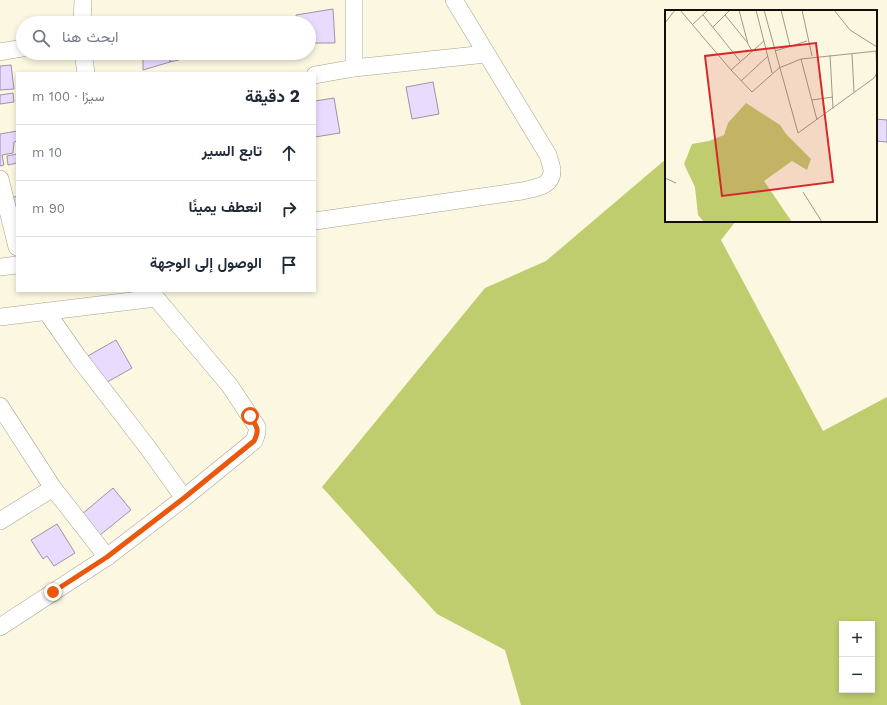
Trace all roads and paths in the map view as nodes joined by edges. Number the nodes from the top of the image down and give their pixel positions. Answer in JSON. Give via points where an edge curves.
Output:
{"nodes":[{"id":1,"x":83,"y":0,"type":"edge"},
{"id":2,"x":354,"y":0,"type":"edge"},
{"id":3,"x":454,"y":0,"type":"edge"},
{"id":4,"x":82,"y":16,"type":"edge"},
{"id":5,"x":16,"y":49,"type":"edge"},
{"id":6,"x":0,"y":52,"type":"edge"},
{"id":7,"x":486,"y":54,"type":"junction"},
{"id":8,"x":84,"y":60,"type":"edge"},
{"id":9,"x":354,"y":68,"type":"junction"},
{"id":10,"x":86,"y":72,"type":"edge"},
{"id":11,"x":316,"y":75,"type":"edge"},
{"id":12,"x":0,"y":179,"type":"edge"},
{"id":13,"x":316,"y":221,"type":"edge"},
{"id":14,"x":16,"y":243,"type":"edge"},
{"id":15,"x":16,"y":265,"type":"edge"},
{"id":16,"x":0,"y":267,"type":"edge"},
{"id":17,"x":153,"y":295,"type":"edge"},
{"id":18,"x":46,"y":311,"type":"junction"},
{"id":19,"x":0,"y":317,"type":"edge"},
{"id":20,"x":0,"y":406,"type":"edge"},
{"id":21,"x":53,"y":488,"type":"junction"},
{"id":22,"x":184,"y":498,"type":"junction"},
{"id":23,"x":0,"y":521,"type":"edge"},
{"id":24,"x":107,"y":557,"type":"junction"},
{"id":25,"x":0,"y":627,"type":"edge"}],
"edges":[{"from":1,"to":4,"type":"street"},
{"from":2,"to":9,"type":"street"},
{"from":3,"to":7,"type":"street"},
{"from":5,"to":6,"type":"street"},
{"from":7,"to":9,"type":"street"},
{"from":7,"to":13,"type":"street","via":[[548,155],[552,170],[545,185],[522,191]]},
{"from":8,"to":10,"type":"street"},
{"from":9,"to":11,"type":"street"},
{"from":12,"to":14,"type":"street"},
{"from":15,"to":16,"type":"street"},
{"from":17,"to":18,"type":"street"},
{"from":17,"to":22,"type":"street","via":[[230,386],[258,431],[254,441]]},
{"from":18,"to":19,"type":"street"},
{"from":18,"to":22,"type":"street"},
{"from":20,"to":21,"type":"street"},
{"from":21,"to":23,"type":"street"},
{"from":21,"to":24,"type":"street"},
{"from":22,"to":24,"type":"street"},
{"from":24,"to":25,"type":"street"}]}
